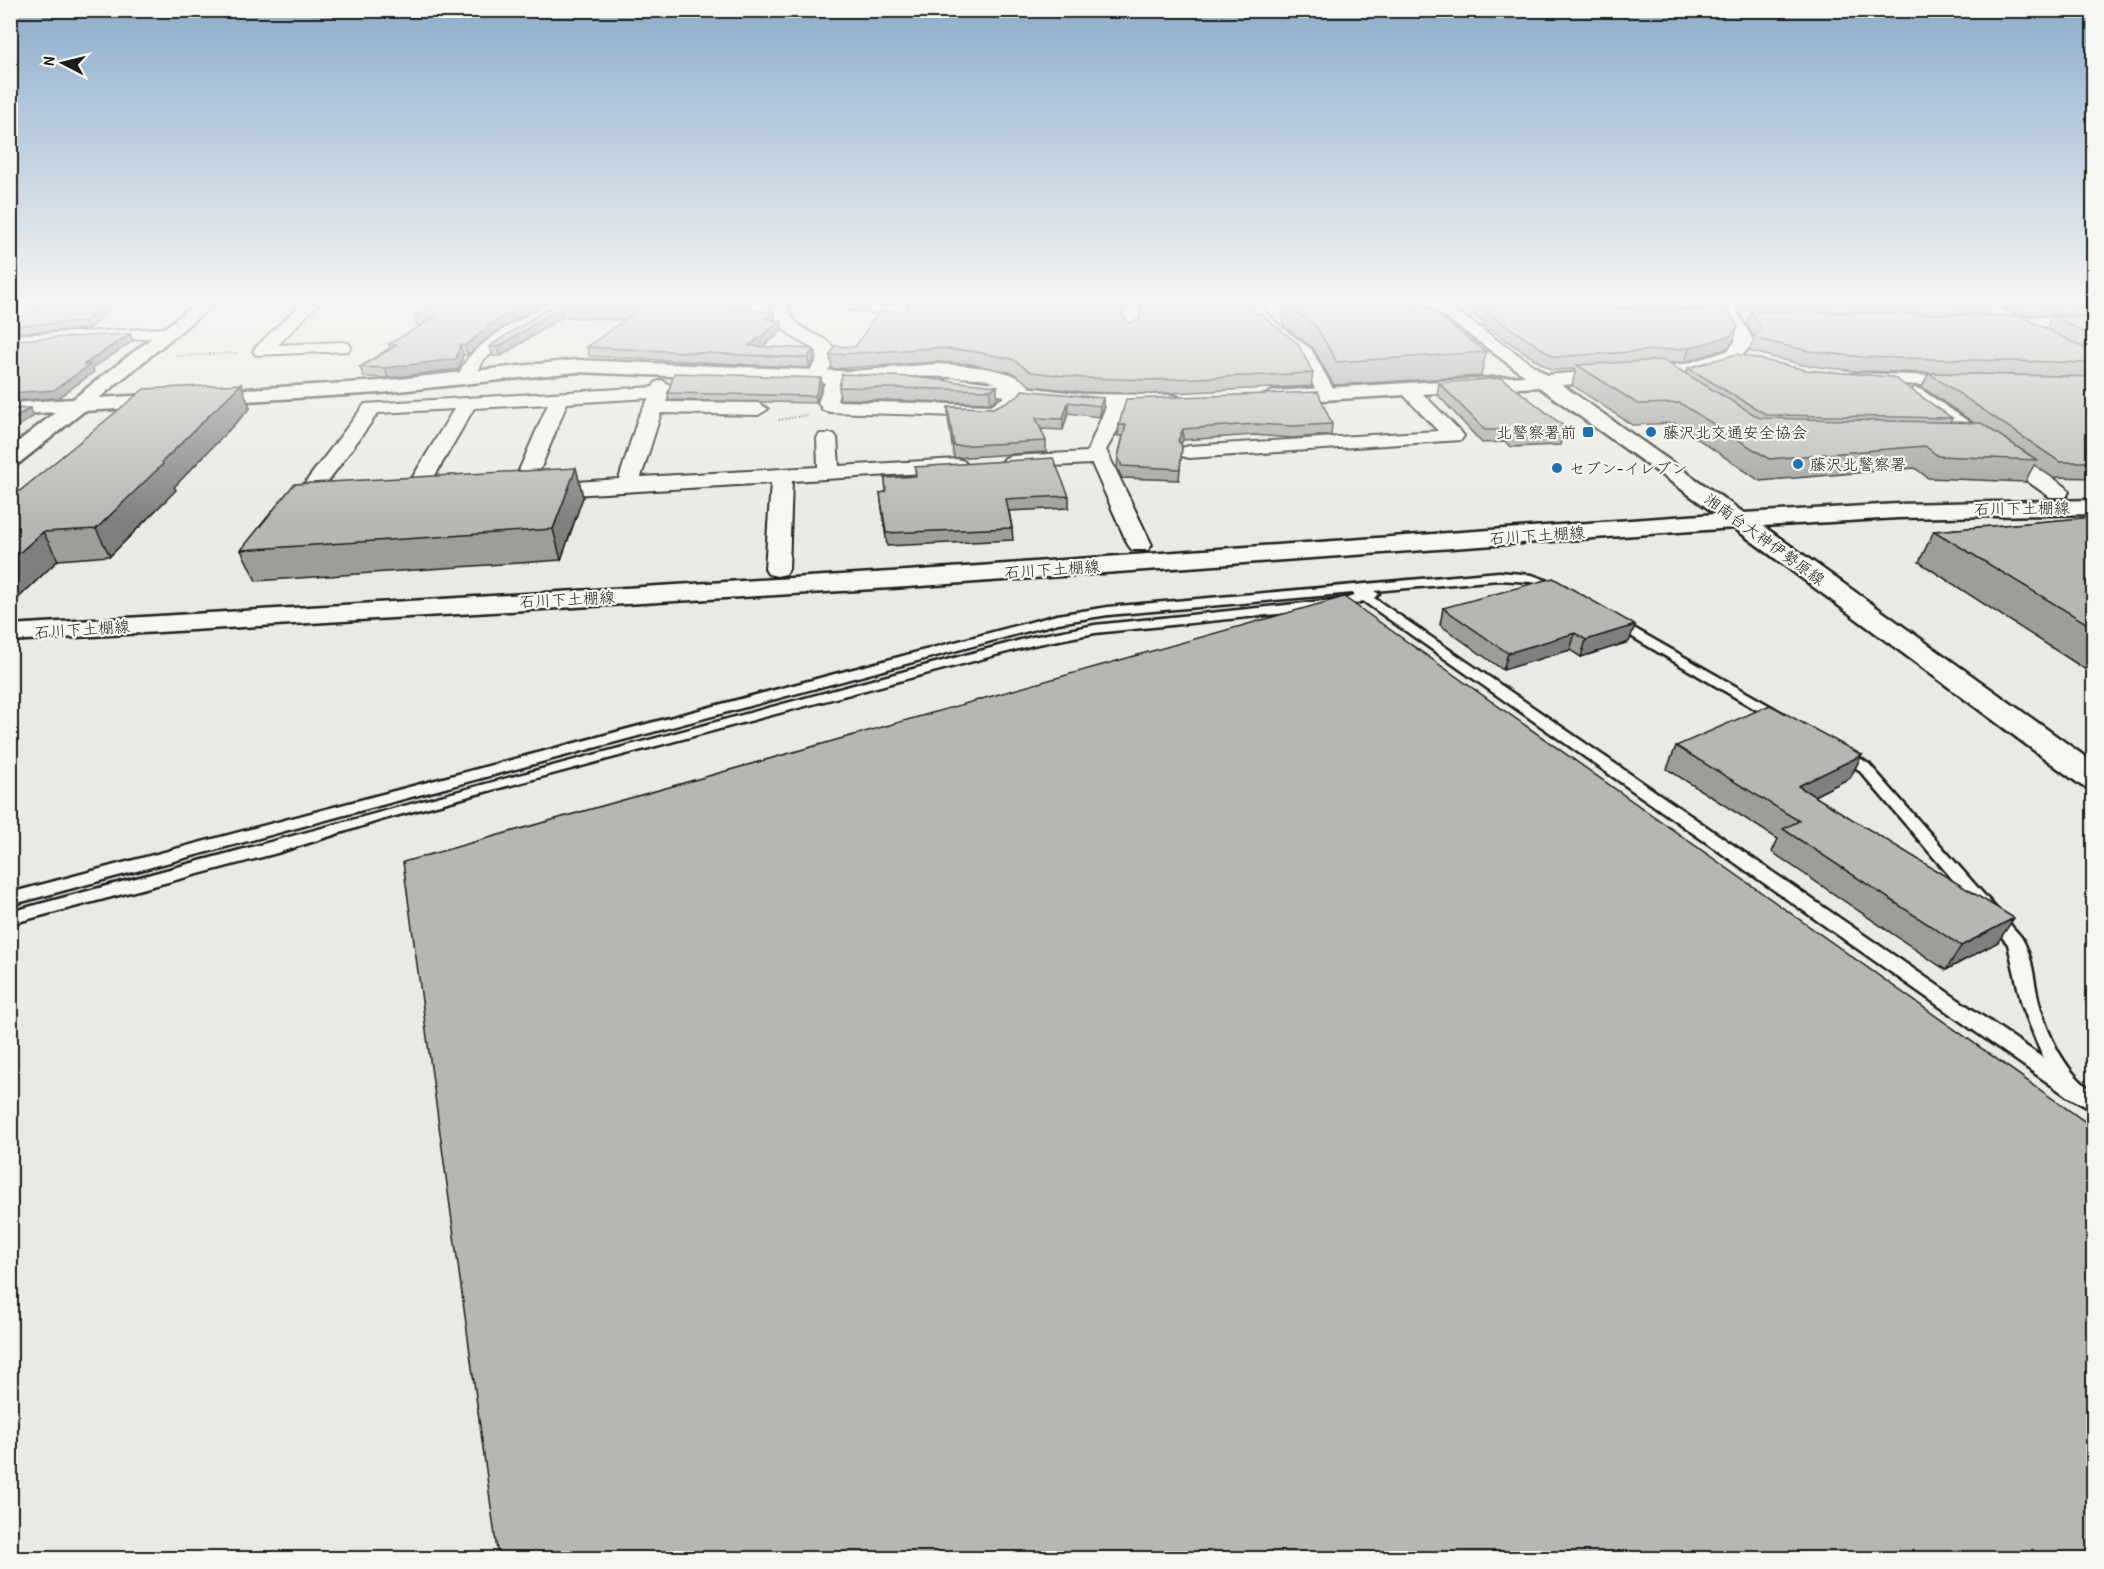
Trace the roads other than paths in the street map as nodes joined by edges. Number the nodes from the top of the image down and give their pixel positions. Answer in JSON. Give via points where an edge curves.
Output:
{"nodes":[{"id":1,"x":115,"y":376,"type":"edge"},
{"id":2,"x":466,"y":376,"type":"edge"},
{"id":3,"x":668,"y":376,"type":"edge"},
{"id":4,"x":832,"y":376,"type":"edge"},
{"id":5,"x":835,"y":376,"type":"edge"},
{"id":6,"x":1317,"y":376,"type":"edge"},
{"id":7,"x":1535,"y":376,"type":"edge"},
{"id":8,"x":1604,"y":376,"type":"edge"},
{"id":9,"x":1666,"y":376,"type":"edge"},
{"id":10,"x":1842,"y":376,"type":"edge"},
{"id":11,"x":1542,"y":381,"type":"junction"},
{"id":12,"x":1897,"y":381,"type":"junction"},
{"id":13,"x":1979,"y":382,"type":"edge"},
{"id":14,"x":1407,"y":389,"type":"junction"},
{"id":15,"x":1689,"y":390,"type":"edge"},
{"id":16,"x":1018,"y":391,"type":"junction"},
{"id":17,"x":1327,"y":394,"type":"junction"},
{"id":18,"x":560,"y":398,"type":"junction"},
{"id":19,"x":1257,"y":398,"type":"edge"},
{"id":20,"x":657,"y":400,"type":"junction"},
{"id":21,"x":1188,"y":401,"type":"edge"},
{"id":22,"x":1117,"y":402,"type":"junction"},
{"id":23,"x":467,"y":403,"type":"junction"},
{"id":24,"x":80,"y":404,"type":"junction"},
{"id":25,"x":10,"y":409,"type":"edge"},
{"id":26,"x":759,"y":410,"type":"dead end"},
{"id":27,"x":1943,"y":436,"type":"edge"},
{"id":28,"x":1977,"y":436,"type":"junction"},
{"id":29,"x":827,"y":438,"type":"dead end"},
{"id":30,"x":1190,"y":452,"type":"dead end"},
{"id":31,"x":1098,"y":458,"type":"junction"},
{"id":32,"x":10,"y":459,"type":"edge"},
{"id":33,"x":829,"y":472,"type":"junction"},
{"id":34,"x":782,"y":475,"type":"junction"},
{"id":35,"x":628,"y":484,"type":"junction"},
{"id":36,"x":521,"y":491,"type":"junction"},
{"id":37,"x":499,"y":492,"type":"edge"},
{"id":38,"x":2058,"y":492,"type":"junction"},
{"id":39,"x":2094,"y":492,"type":"edge"},
{"id":40,"x":433,"y":496,"type":"edge"},
{"id":41,"x":411,"y":498,"type":"junction"},
{"id":42,"x":388,"y":499,"type":"edge"},
{"id":43,"x":321,"y":503,"type":"edge"},
{"id":44,"x":2094,"y":507,"type":"edge"},
{"id":45,"x":1728,"y":513,"type":"junction"},
{"id":46,"x":1140,"y":545,"type":"junction"},
{"id":47,"x":777,"y":569,"type":"junction"},
{"id":48,"x":1359,"y":593,"type":"junction"},
{"id":49,"x":1573,"y":594,"type":"edge"},
{"id":50,"x":1605,"y":616,"type":"edge"},
{"id":51,"x":10,"y":619,"type":"edge"},
{"id":52,"x":10,"y":633,"type":"edge"},
{"id":53,"x":1790,"y":723,"type":"edge"},
{"id":54,"x":1831,"y":747,"type":"edge"},
{"id":55,"x":2094,"y":779,"type":"edge"},
{"id":56,"x":10,"y":899,"type":"edge"},
{"id":57,"x":10,"y":918,"type":"edge"},
{"id":58,"x":2074,"y":1089,"type":"junction"},
{"id":59,"x":2094,"y":1103,"type":"edge"}],
"edges":[{"from":1,"to":24,"type":"street"},
{"from":2,"to":24,"type":"street","via":[[380,387]]},
{"from":3,"to":20,"type":"street"},
{"from":4,"to":16,"type":"street","via":[[827,403],[830,406],[992,411],[1003,408]]},
{"from":5,"to":16,"type":"street"},
{"from":6,"to":17,"type":"street"},
{"from":7,"to":11,"type":"street","name":"湘南台大神伊勢原線"},
{"from":8,"to":11,"type":"street"},
{"from":9,"to":15,"type":"street"},
{"from":10,"to":12,"type":"street"},
{"from":11,"to":14,"type":"street"},
{"from":11,"to":45,"type":"street","name":"湘南台大神伊勢原線"},
{"from":12,"to":13,"type":"street"},
{"from":12,"to":28,"type":"street"},
{"from":14,"to":17,"type":"street"},
{"from":14,"to":30,"type":"street","via":[[1454,436]]},
{"from":16,"to":22,"type":"street"},
{"from":17,"to":19,"type":"street"},
{"from":18,"to":20,"type":"street"},
{"from":18,"to":23,"type":"street"},
{"from":18,"to":36,"type":"street"},
{"from":20,"to":26,"type":"street"},
{"from":20,"to":35,"type":"street"},
{"from":21,"to":22,"type":"street"},
{"from":22,"to":31,"type":"street","via":[[1096,450]]},
{"from":23,"to":41,"type":"street"},
{"from":23,"to":43,"type":"street","via":[[372,408],[299,505]]},
{"from":24,"to":25,"type":"street"},
{"from":24,"to":32,"type":"street"},
{"from":27,"to":28,"type":"street"},
{"from":28,"to":38,"type":"street"},
{"from":29,"to":33,"type":"street"},
{"from":31,"to":33,"type":"street"},
{"from":31,"to":46,"type":"street"},
{"from":33,"to":34,"type":"street"},
{"from":34,"to":35,"type":"street"},
{"from":34,"to":47,"type":"street"},
{"from":35,"to":36,"type":"street"},
{"from":36,"to":37,"type":"street"},
{"from":38,"to":39,"type":"street","name":"石川下土棚線"},
{"from":38,"to":45,"type":"street","name":"石川下土棚線"},
{"from":40,"to":41,"type":"street"},
{"from":41,"to":42,"type":"street"},
{"from":44,"to":45,"type":"street","name":"石川下土棚線"},
{"from":45,"to":46,"type":"street","name":"石川下土棚線"},
{"from":45,"to":52,"type":"street","name":"石川下土棚線","via":[[919,579]]},
{"from":45,"to":55,"type":"street","name":"湘南台大神伊勢原線"},
{"from":46,"to":47,"type":"street","name":"石川下土棚線"},
{"from":47,"to":51,"type":"street","name":"石川下土棚線"},
{"from":48,"to":49,"type":"lane","via":[[1395,585],[1499,576],[1532,579]]},
{"from":48,"to":56,"type":"lane","via":[[1108,611],[1057,619]]},
{"from":48,"to":57,"type":"lane","via":[[1344,603],[1050,637]]},
{"from":48,"to":58,"type":"lane"},
{"from":50,"to":53,"type":"lane"},
{"from":54,"to":58,"type":"lane","via":[[1864,767],[2007,929],[2021,952],[2031,1004],[2044,1040]]},
{"from":58,"to":59,"type":"lane"}]}
